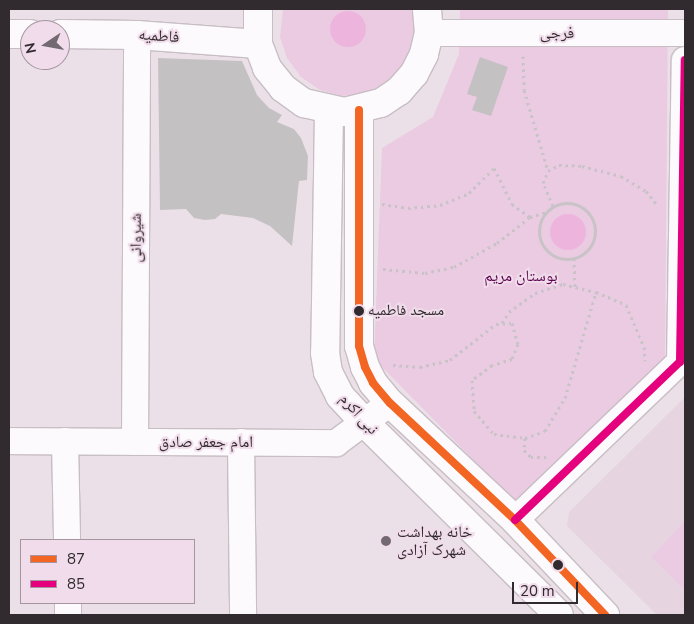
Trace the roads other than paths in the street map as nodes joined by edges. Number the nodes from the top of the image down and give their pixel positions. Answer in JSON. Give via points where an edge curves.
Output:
{"nodes":[{"id":1,"x":258,"y":9,"type":"edge"},
{"id":2,"x":428,"y":21,"type":"edge"},
{"id":3,"x":685,"y":33,"type":"edge"},
{"id":4,"x":70,"y":34,"type":"edge"},
{"id":5,"x":138,"y":34,"type":"junction"},
{"id":6,"x":258,"y":44,"type":"junction"},
{"id":7,"x":685,"y":60,"type":"edge"},
{"id":8,"x":360,"y":110,"type":"junction"},
{"id":9,"x":329,"y":111,"type":"junction"},
{"id":10,"x":683,"y":362,"type":"edge"},
{"id":11,"x":390,"y":403,"type":"junction"},
{"id":12,"x":364,"y":422,"type":"junction"},
{"id":13,"x":9,"y":441,"type":"edge"},
{"id":14,"x":65,"y":441,"type":"junction"},
{"id":15,"x":135,"y":442,"type":"junction"},
{"id":16,"x":241,"y":442,"type":"junction"},
{"id":17,"x":515,"y":520,"type":"junction"},
{"id":18,"x":67,"y":539,"type":"edge"},
{"id":19,"x":547,"y":611,"type":"edge"},
{"id":20,"x":243,"y":615,"type":"edge"},
{"id":21,"x":605,"y":615,"type":"edge"}],
"edges":[{"from":1,"to":6,"type":"street"},
{"from":2,"to":3,"type":"street","name":"فرجی"},
{"from":2,"to":8,"type":"street","via":[[424,54],[414,74],[399,91]]},
{"from":4,"to":5,"type":"street","name":"فاطمیه"},
{"from":5,"to":6,"type":"street","name":"فاطمیه"},
{"from":5,"to":15,"type":"street","name":"شیروانی"},
{"from":6,"to":9,"type":"street","via":[[267,68],[283,88],[304,103]]},
{"from":7,"to":10,"type":"street"},
{"from":8,"to":9,"type":"street"},
{"from":8,"to":11,"type":"street","name":"نبی اکرم","via":[[358,346],[373,383]]},
{"from":9,"to":12,"type":"street","name":"نبی اکرم","via":[[325,352],[328,372],[340,396]]},
{"from":10,"to":17,"type":"street"},
{"from":11,"to":12,"type":"street","name":"امام جعفر صادق"},
{"from":11,"to":17,"type":"street","name":"نبی اکرم"},
{"from":12,"to":16,"type":"street","name":"امام جعفر صادق","via":[[336,443]]},
{"from":12,"to":19,"type":"street","name":"نبی اکرم"},
{"from":13,"to":14,"type":"street","name":"امام جعفر صادق"},
{"from":14,"to":15,"type":"street","name":"امام جعفر صادق"},
{"from":14,"to":18,"type":"street"},
{"from":15,"to":16,"type":"street","name":"امام جعفر صادق"},
{"from":16,"to":20,"type":"street"},
{"from":17,"to":21,"type":"street","name":"نبی اکرم"}]}
